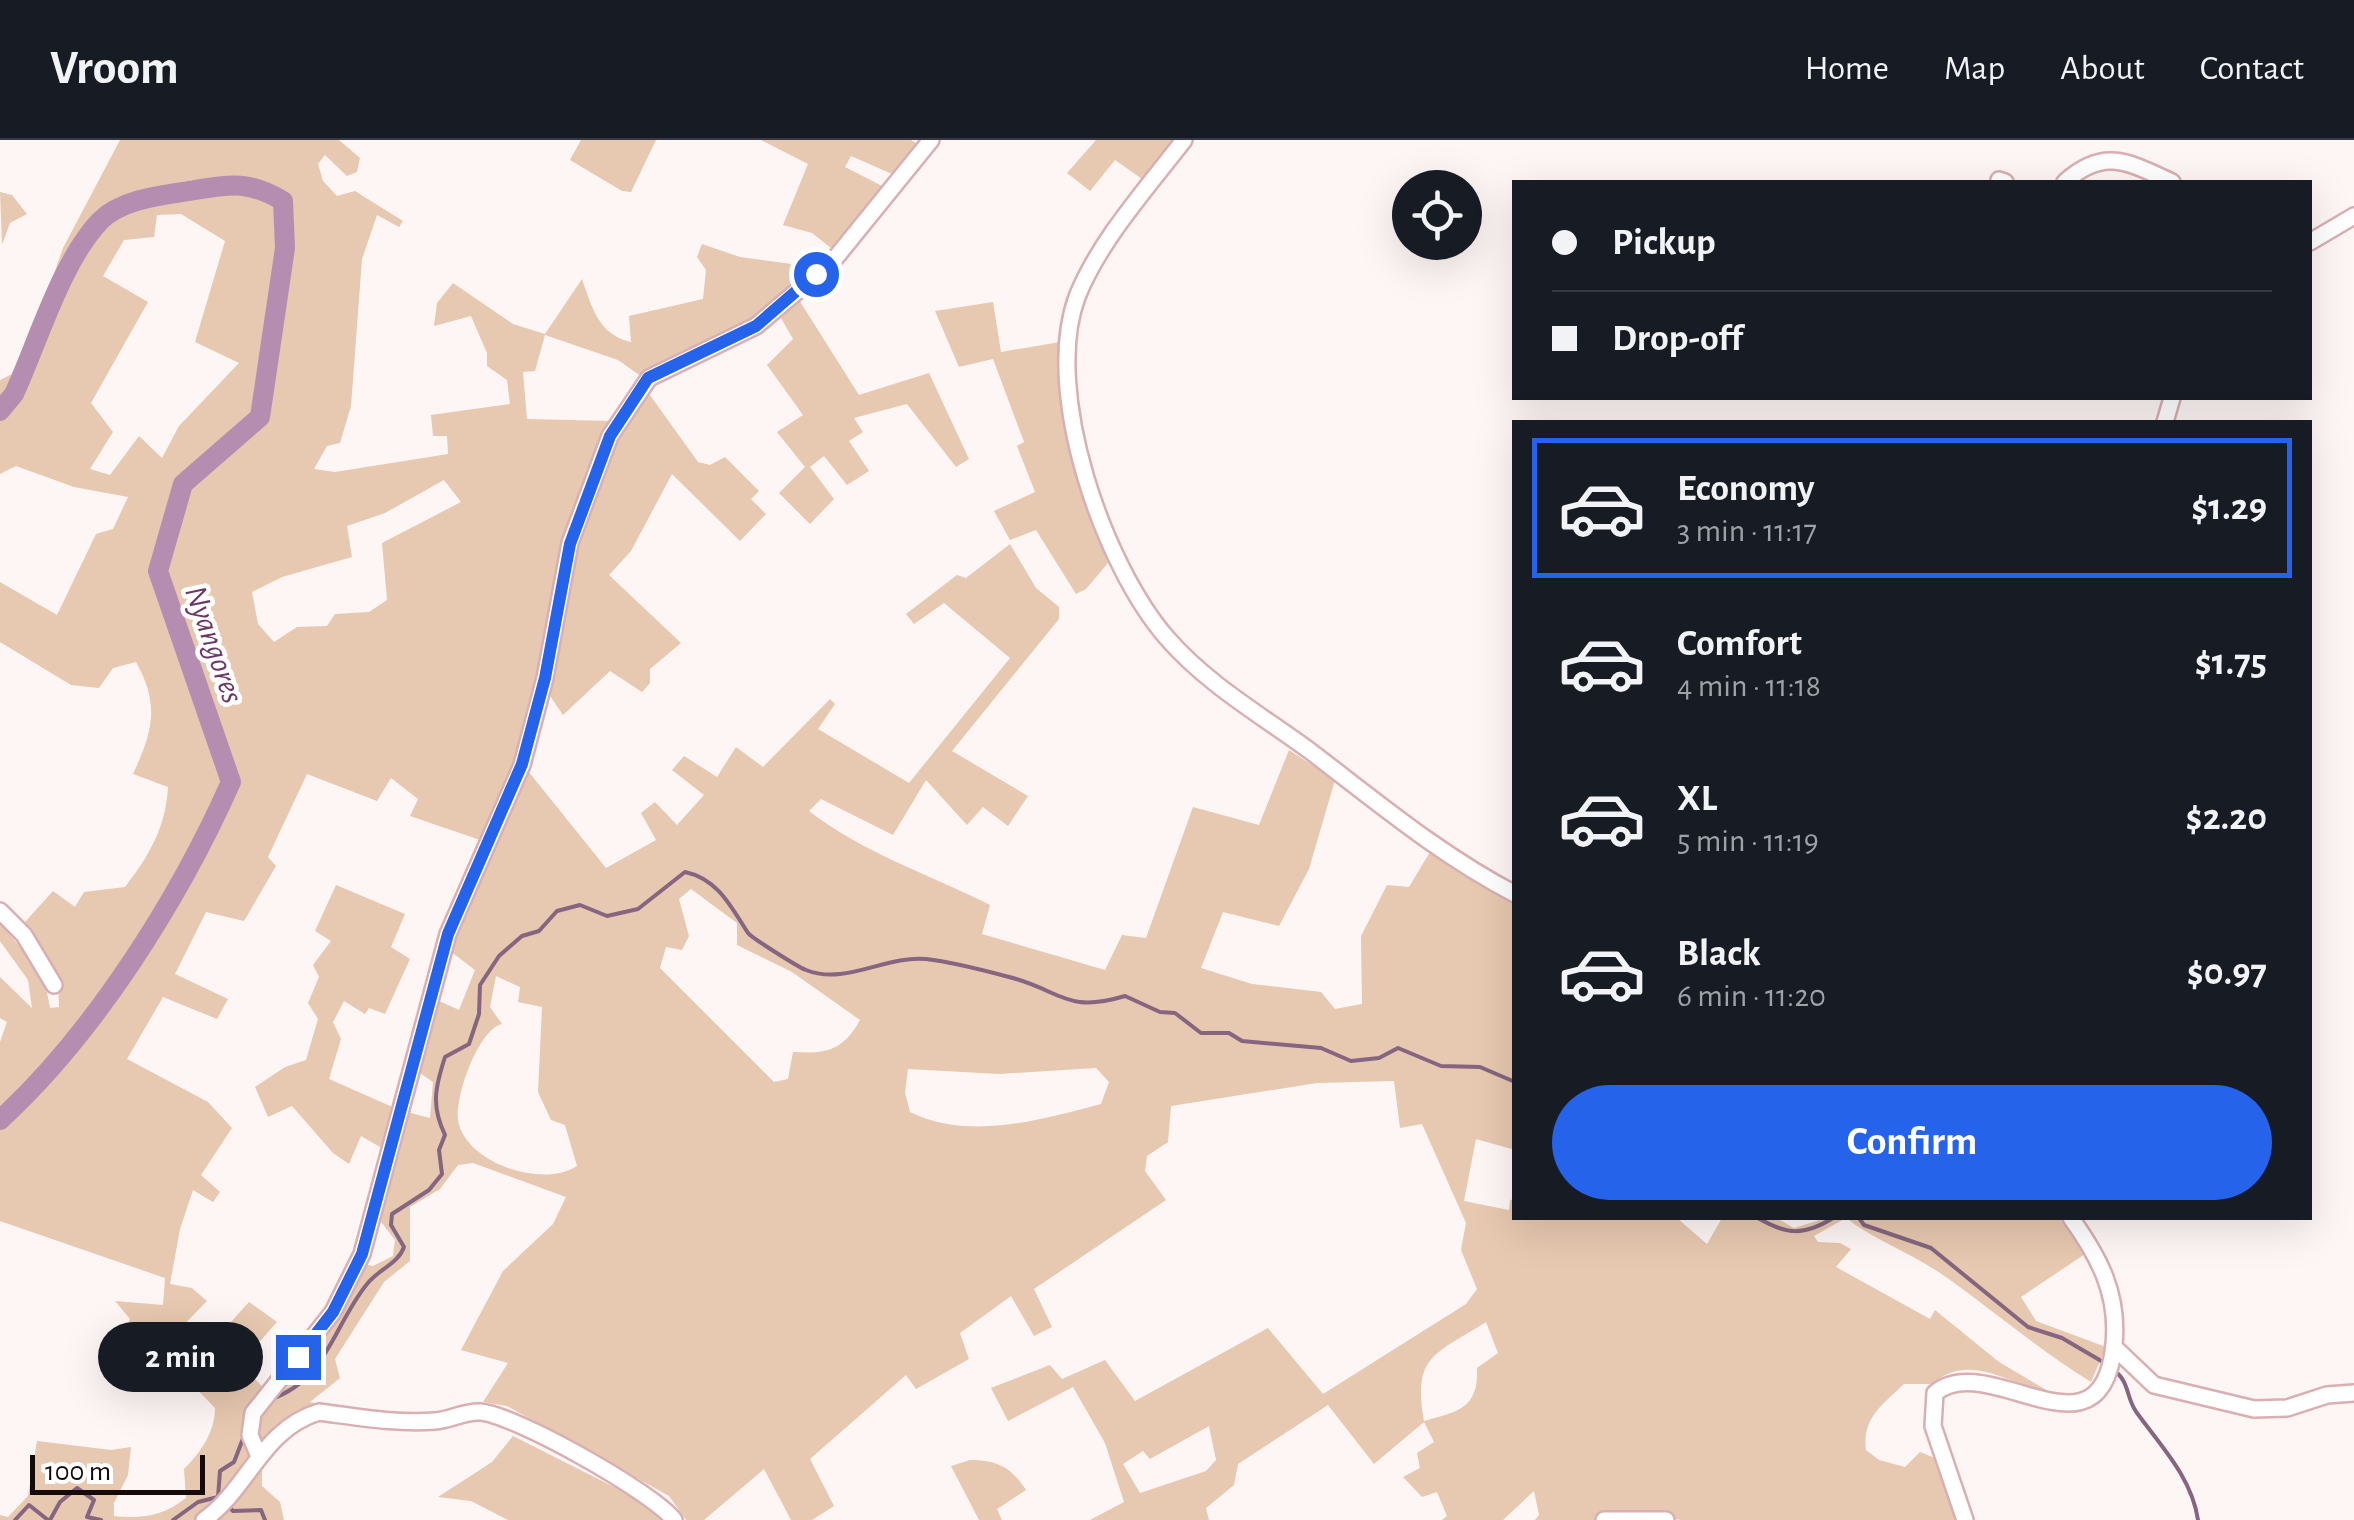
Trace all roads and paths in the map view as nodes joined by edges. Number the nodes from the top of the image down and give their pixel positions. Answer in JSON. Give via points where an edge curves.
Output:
{"nodes":[{"id":1,"x":931,"y":140,"type":"edge"},
{"id":2,"x":1184,"y":140,"type":"edge"},
{"id":3,"x":2067,"y":180,"type":"edge"},
{"id":4,"x":2167,"y":180,"type":"edge"},
{"id":5,"x":2354,"y":216,"type":"edge"},
{"id":6,"x":2312,"y":241,"type":"edge"},
{"id":7,"x":1512,"y":892,"type":"edge"},
{"id":8,"x":0,"y":912,"type":"edge"},
{"id":9,"x":54,"y":985,"type":"dead end"},
{"id":10,"x":2072,"y":1220,"type":"edge"},
{"id":11,"x":2112,"y":1359,"type":"junction"},
{"id":12,"x":2354,"y":1393,"type":"edge"},
{"id":13,"x":258,"y":1454,"type":"junction"},
{"id":14,"x":204,"y":1520,"type":"edge"},
{"id":15,"x":674,"y":1520,"type":"edge"},
{"id":16,"x":1604,"y":1520,"type":"edge"},
{"id":17,"x":1666,"y":1520,"type":"edge"},
{"id":18,"x":1965,"y":1520,"type":"edge"}],
"edges":[{"from":1,"to":13,"type":"street","via":[[833,261],[756,326],[648,378],[610,436],[570,544],[522,764],[448,934],[362,1254],[333,1312],[253,1414],[250,1435]]},
{"from":2,"to":7,"type":"street","via":[[1078,295],[1068,340],[1078,442],[1122,568],[1144,609],[1193,665],[1457,863]]},
{"from":3,"to":4,"type":"street","via":[[2089,162],[2103,160]]},
{"from":5,"to":6,"type":"street"},
{"from":8,"to":9,"type":"street","via":[[24,935]]},
{"from":10,"to":11,"type":"street","via":[[2110,1287]]},
{"from":11,"to":12,"type":"street","via":[[2154,1385],[2254,1409]]},
{"from":11,"to":18,"type":"street","via":[[2102,1388],[2075,1402],[2048,1402],[1971,1381],[1935,1392],[1933,1426]]},
{"from":13,"to":14,"type":"street","via":[[234,1495]]},
{"from":13,"to":15,"type":"street","via":[[288,1427],[319,1412],[434,1422],[482,1412],[592,1463],[654,1500]]},
{"from":16,"to":17,"type":"street"}]}
